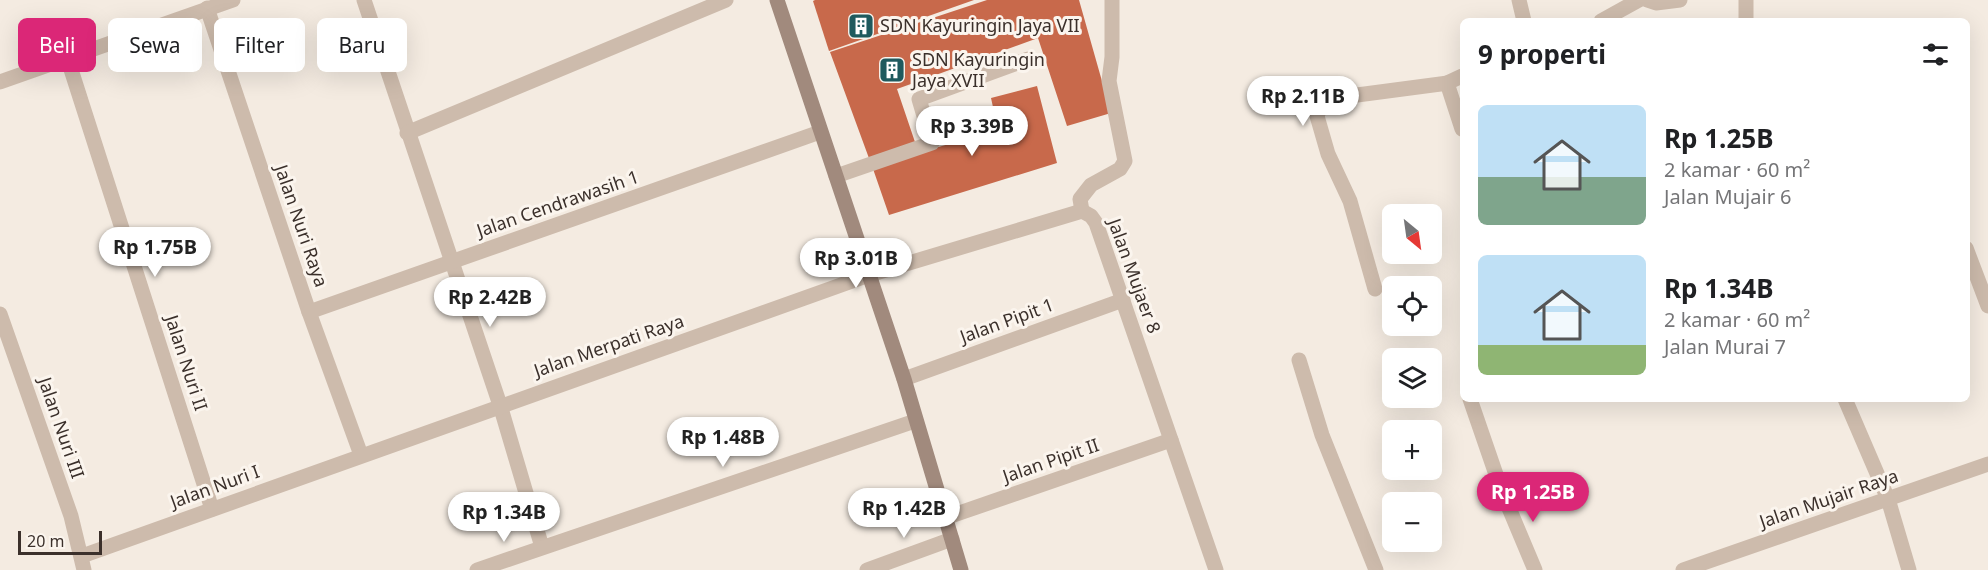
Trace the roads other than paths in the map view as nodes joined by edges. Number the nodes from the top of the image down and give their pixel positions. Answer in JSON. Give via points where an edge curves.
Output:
{"nodes":[{"id":1,"x":234,"y":0,"type":"edge"},
{"id":2,"x":364,"y":0,"type":"edge"},
{"id":3,"x":726,"y":0,"type":"edge"},
{"id":4,"x":777,"y":0,"type":"edge"},
{"id":5,"x":1112,"y":0,"type":"edge"},
{"id":6,"x":1519,"y":0,"type":"edge"},
{"id":7,"x":1639,"y":0,"type":"edge"},
{"id":8,"x":1647,"y":0,"type":"edge"},
{"id":9,"x":1680,"y":0,"type":"edge"},
{"id":10,"x":1746,"y":0,"type":"edge"},
{"id":11,"x":207,"y":8,"type":"junction"},
{"id":12,"x":1523,"y":18,"type":"edge"},
{"id":13,"x":1606,"y":18,"type":"edge"},
{"id":14,"x":1746,"y":18,"type":"edge"},
{"id":15,"x":96,"y":47,"type":"edge"},
{"id":16,"x":1028,"y":59,"type":"dead end"},
{"id":17,"x":25,"y":72,"type":"edge"},
{"id":18,"x":72,"y":72,"type":"edge"},
{"id":19,"x":1460,"y":77,"type":"edge"},
{"id":20,"x":0,"y":81,"type":"edge"},
{"id":21,"x":1448,"y":83,"type":"junction"},
{"id":22,"x":1460,"y":122,"type":"edge"},
{"id":23,"x":820,"y":132,"type":"junction"},
{"id":24,"x":407,"y":133,"type":"junction"},
{"id":25,"x":836,"y":176,"type":"junction"},
{"id":26,"x":1082,"y":211,"type":"junction"},
{"id":27,"x":1970,"y":259,"type":"edge"},
{"id":28,"x":450,"y":262,"type":"junction"},
{"id":29,"x":869,"y":275,"type":"junction"},
{"id":30,"x":1375,"y":289,"type":"dead end"},
{"id":31,"x":1123,"y":300,"type":"junction"},
{"id":32,"x":1988,"y":306,"type":"edge"},
{"id":33,"x":309,"y":312,"type":"junction"},
{"id":34,"x":0,"y":314,"type":"edge"},
{"id":35,"x":1299,"y":360,"type":"dead end"},
{"id":36,"x":904,"y":379,"type":"junction"},
{"id":37,"x":1471,"y":402,"type":"edge"},
{"id":38,"x":1846,"y":402,"type":"edge"},
{"id":39,"x":500,"y":405,"type":"junction"},
{"id":40,"x":915,"y":421,"type":"junction"},
{"id":41,"x":1170,"y":440,"type":"junction"},
{"id":42,"x":361,"y":455,"type":"junction"},
{"id":43,"x":1988,"y":464,"type":"edge"},
{"id":44,"x":1888,"y":499,"type":"junction"},
{"id":45,"x":212,"y":509,"type":"junction"},
{"id":46,"x":945,"y":518,"type":"junction"},
{"id":47,"x":952,"y":539,"type":"junction"},
{"id":48,"x":542,"y":547,"type":"junction"},
{"id":49,"x":83,"y":563,"type":"edge"},
{"id":50,"x":477,"y":570,"type":"edge"},
{"id":51,"x":867,"y":570,"type":"edge"},
{"id":52,"x":961,"y":570,"type":"edge"},
{"id":53,"x":1216,"y":570,"type":"edge"},
{"id":54,"x":1376,"y":570,"type":"edge"},
{"id":55,"x":1535,"y":570,"type":"edge"},
{"id":56,"x":1683,"y":570,"type":"edge"},
{"id":57,"x":1909,"y":570,"type":"edge"}],
"edges":[{"from":1,"to":11,"type":"street"},
{"from":2,"to":24,"type":"street"},
{"from":3,"to":24,"type":"street"},
{"from":4,"to":23,"type":"street"},
{"from":5,"to":26,"type":"street","via":[[1109,81],[1125,161],[1120,169],[1091,185],[1080,199]]},
{"from":6,"to":12,"type":"street"},
{"from":7,"to":13,"type":"street"},
{"from":8,"to":9,"type":"street"},
{"from":10,"to":14,"type":"street"},
{"from":11,"to":15,"type":"street"},
{"from":11,"to":33,"type":"street","name":"Jalan Nuri Raya"},
{"from":16,"to":25,"type":"street","via":[[920,99],[932,142]]},
{"from":17,"to":20,"type":"street"},
{"from":18,"to":45,"type":"street","name":"Jalan Nuri II"},
{"from":19,"to":21,"type":"street"},
{"from":21,"to":22,"type":"street"},
{"from":21,"to":30,"type":"street","via":[[1342,96],[1322,103],[1317,116],[1328,154],[1350,201]]},
{"from":23,"to":25,"type":"street"},
{"from":23,"to":28,"type":"street","name":"Jalan Cendrawasih 1"},
{"from":24,"to":28,"type":"street"},
{"from":25,"to":29,"type":"street"},
{"from":26,"to":29,"type":"street","name":"Jalan Mujaer 8"},
{"from":26,"to":31,"type":"street","name":"Jalan Mujaer 8","via":[[1096,223]]},
{"from":27,"to":32,"type":"street"},
{"from":28,"to":33,"type":"street","name":"Jalan Cendrawasih 1"},
{"from":28,"to":39,"type":"street"},
{"from":29,"to":36,"type":"street"},
{"from":29,"to":39,"type":"street","name":"Jalan Merpati Raya"},
{"from":31,"to":36,"type":"street","name":"Jalan Pipit 1"},
{"from":31,"to":41,"type":"street","name":"Jalan Mujaer 8"},
{"from":33,"to":42,"type":"street","name":"Jalan Nuri Raya"},
{"from":34,"to":49,"type":"street","name":"Jalan Nuri III","via":[[71,516]]},
{"from":35,"to":54,"type":"street","via":[[1323,435]]},
{"from":36,"to":40,"type":"street"},
{"from":37,"to":55,"type":"street"},
{"from":38,"to":44,"type":"street"},
{"from":39,"to":42,"type":"street","name":"Jalan Merpati Raya"},
{"from":39,"to":48,"type":"street"},
{"from":40,"to":46,"type":"street"},
{"from":40,"to":48,"type":"street"},
{"from":41,"to":46,"type":"street","name":"Jalan Pipit II"},
{"from":41,"to":53,"type":"street","name":"Jalan Mujaer 8"},
{"from":42,"to":45,"type":"street","name":"Jalan Nuri I"},
{"from":43,"to":44,"type":"street","name":"Jalan Mujair Raya"},
{"from":44,"to":56,"type":"street","name":"Jalan Mujair Raya"},
{"from":44,"to":57,"type":"street"},
{"from":45,"to":49,"type":"street","name":"Jalan Nuri I"},
{"from":46,"to":47,"type":"street"},
{"from":47,"to":51,"type":"street"},
{"from":47,"to":52,"type":"street"},
{"from":48,"to":50,"type":"street"}]}
